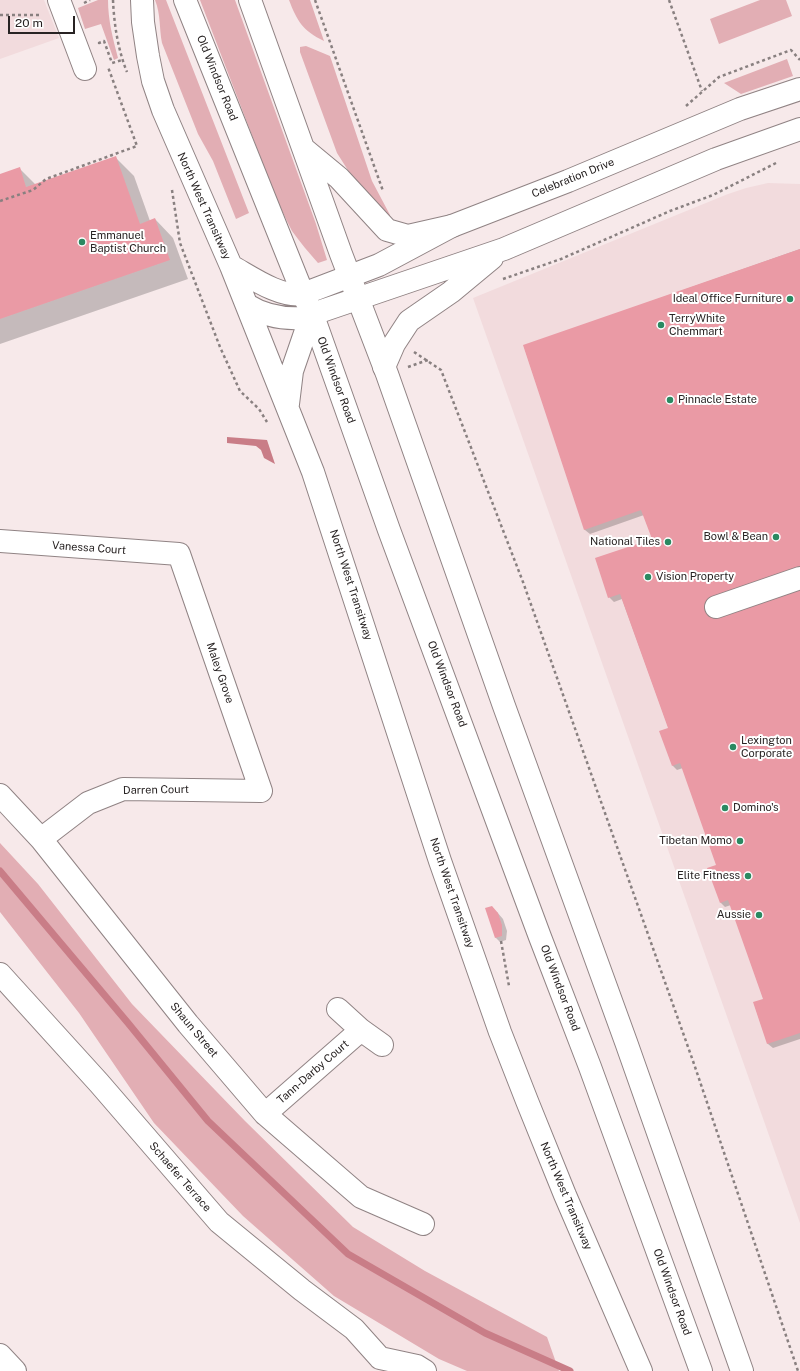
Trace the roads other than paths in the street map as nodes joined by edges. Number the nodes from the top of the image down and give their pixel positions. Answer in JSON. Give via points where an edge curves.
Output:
{"nodes":[{"id":1,"x":59,"y":0,"type":"edge"},
{"id":2,"x":142,"y":0,"type":"edge"},
{"id":3,"x":185,"y":0,"type":"edge"},
{"id":4,"x":250,"y":0,"type":"edge"},
{"id":5,"x":85,"y":68,"type":"dead end"},
{"id":6,"x":800,"y":89,"type":"edge"},
{"id":7,"x":800,"y":129,"type":"edge"},
{"id":8,"x":303,"y":149,"type":"junction"},
{"id":9,"x":452,"y":226,"type":"junction"},
{"id":10,"x":504,"y":248,"type":"junction"},
{"id":11,"x":231,"y":266,"type":"junction"},
{"id":12,"x":349,"y":276,"type":"junction"},
{"id":13,"x":357,"y":298,"type":"junction"},
{"id":14,"x":308,"y":303,"type":"junction"},
{"id":15,"x":247,"y":305,"type":"junction"},
{"id":16,"x":384,"y":367,"type":"junction"},
{"id":17,"x":288,"y":406,"type":"junction"},
{"id":18,"x":0,"y":541,"type":"edge"},
{"id":19,"x":179,"y":554,"type":"joint"},
{"id":20,"x":800,"y":578,"type":"edge"},
{"id":21,"x":716,"y":607,"type":"dead end"},
{"id":22,"x":260,"y":791,"type":"joint"},
{"id":23,"x":0,"y":795,"type":"edge"},
{"id":24,"x":41,"y":839,"type":"junction"},
{"id":25,"x":0,"y":974,"type":"edge"},
{"id":26,"x":338,"y":1009,"type":"dead end"},
{"id":27,"x":361,"y":1030,"type":"junction"},
{"id":28,"x":382,"y":1046,"type":"dead end"},
{"id":29,"x":265,"y":1114,"type":"junction"},
{"id":30,"x":423,"y":1224,"type":"dead end"},
{"id":31,"x":0,"y":1355,"type":"edge"},
{"id":32,"x":376,"y":1364,"type":"edge"},
{"id":33,"x":15,"y":1371,"type":"edge"},
{"id":34,"x":425,"y":1371,"type":"edge"},
{"id":35,"x":641,"y":1371,"type":"edge"},
{"id":36,"x":701,"y":1371,"type":"edge"},
{"id":37,"x":742,"y":1371,"type":"edge"}],
"edges":[{"from":1,"to":5,"type":"main road"},
{"from":2,"to":11,"type":"main road","name":"North West Transitway","via":[[153,81],[163,110]]},
{"from":3,"to":14,"type":"main road","name":"Old Windsor Road"},
{"from":4,"to":8,"type":"main road"},
{"from":6,"to":9,"type":"main road","name":"Celebration Drive","via":[[733,112]]},
{"from":7,"to":10,"type":"main road","via":[[716,159]]},
{"from":8,"to":9,"type":"main road","via":[[339,178],[387,230],[408,236]]},
{"from":8,"to":12,"type":"main road"},
{"from":9,"to":12,"type":"main road","name":"Celebration Drive","via":[[379,265]]},
{"from":10,"to":13,"type":"main road"},
{"from":10,"to":16,"type":"main road","via":[[451,292],[409,321],[394,344]]},
{"from":11,"to":14,"type":"main road","via":[[280,292]]},
{"from":11,"to":15,"type":"main road","name":"North West Transitway"},
{"from":12,"to":13,"type":"main road"},
{"from":12,"to":14,"type":"main road","name":"Celebration Drive"},
{"from":13,"to":14,"type":"main road"},
{"from":13,"to":16,"type":"main road"},
{"from":14,"to":15,"type":"main road","via":[[300,318],[280,317]]},
{"from":14,"to":17,"type":"main road","name":"North West Transitway","via":[[289,386]]},
{"from":14,"to":36,"type":"main road","name":"Old Windsor Road","via":[[389,530]]},
{"from":15,"to":17,"type":"main road","name":"North West Transitway"},
{"from":16,"to":37,"type":"main road"},
{"from":17,"to":35,"type":"main road","name":"North West Transitway","via":[[330,522],[438,854],[500,1032],[559,1181]]},
{"from":18,"to":19,"type":"main road","name":"Vanessa Court"},
{"from":19,"to":22,"type":"main road","name":"Maley Grove"},
{"from":20,"to":21,"type":"main road"},
{"from":22,"to":24,"type":"main road","name":"Darren Court","via":[[123,789],[88,803]]},
{"from":23,"to":24,"type":"main road","name":"Shaun Street"},
{"from":24,"to":29,"type":"main road","name":"Shaun Street","via":[[188,1024]]},
{"from":25,"to":32,"type":"main road","name":"Schaefer Terrace","via":[[99,1083],[219,1222],[354,1329]]},
{"from":26,"to":27,"type":"main road"},
{"from":27,"to":28,"type":"main road"},
{"from":27,"to":29,"type":"main road","name":"Tann-Darby Court"},
{"from":29,"to":30,"type":"main road","name":"Shaun Street","via":[[361,1196]]},
{"from":31,"to":33,"type":"main road"},
{"from":32,"to":34,"type":"main road","via":[[417,1366]]}]}
